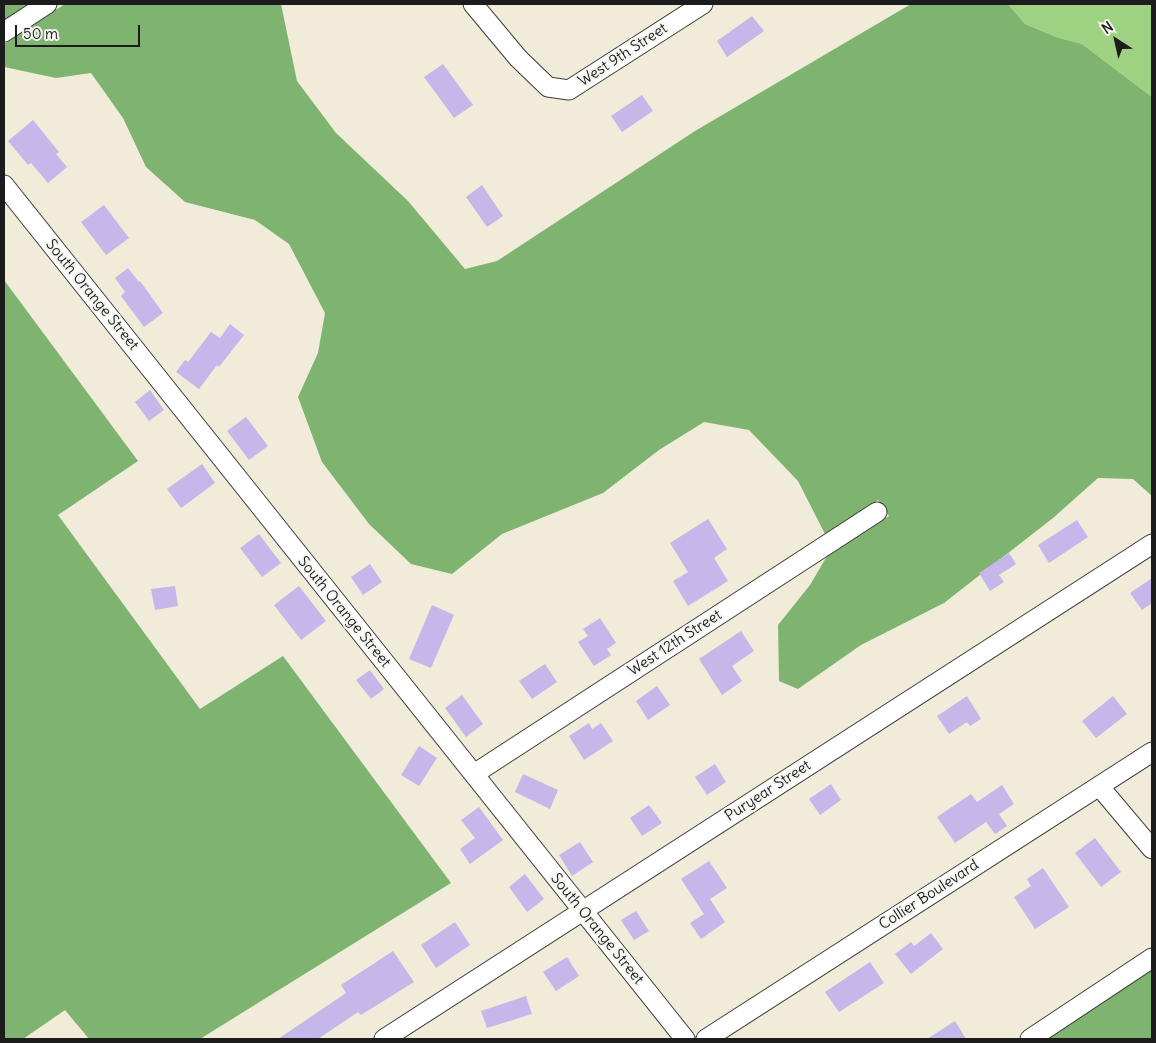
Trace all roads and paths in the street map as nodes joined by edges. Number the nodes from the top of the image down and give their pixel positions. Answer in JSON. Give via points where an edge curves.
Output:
{"nodes":[{"id":1,"x":47,"y":4,"type":"edge"},
{"id":2,"x":474,"y":4,"type":"edge"},
{"id":3,"x":703,"y":4,"type":"edge"},
{"id":4,"x":4,"y":32,"type":"edge"},
{"id":5,"x":4,"y":185,"type":"edge"},
{"id":6,"x":876,"y":512,"type":"dead end"},
{"id":7,"x":1152,"y":544,"type":"edge"},
{"id":8,"x":1152,"y":752,"type":"edge"},
{"id":9,"x":474,"y":774,"type":"junction"},
{"id":10,"x":1099,"y":786,"type":"junction"},
{"id":11,"x":1152,"y":849,"type":"edge"},
{"id":12,"x":582,"y":911,"type":"junction"},
{"id":13,"x":1152,"y":958,"type":"edge"},
{"id":14,"x":384,"y":1039,"type":"edge"},
{"id":15,"x":685,"y":1039,"type":"edge"},
{"id":16,"x":706,"y":1039,"type":"edge"},
{"id":17,"x":1030,"y":1039,"type":"edge"}],
"edges":[{"from":1,"to":4,"type":"street"},
{"from":2,"to":3,"type":"street","name":"West 9th Street","via":[[518,58],[548,87],[569,90]]},
{"from":5,"to":9,"type":"street","name":"South Orange Street"},
{"from":6,"to":9,"type":"street","name":"West 12th Street"},
{"from":7,"to":12,"type":"street","name":"Puryear Street"},
{"from":8,"to":10,"type":"street","name":"Collier Boulevard"},
{"from":9,"to":12,"type":"street","name":"South Orange Street"},
{"from":10,"to":11,"type":"street"},
{"from":10,"to":16,"type":"street","name":"Collier Boulevard"},
{"from":12,"to":14,"type":"street","name":"Puryear Street"},
{"from":12,"to":15,"type":"street","name":"South Orange Street"},
{"from":13,"to":17,"type":"street"}]}
